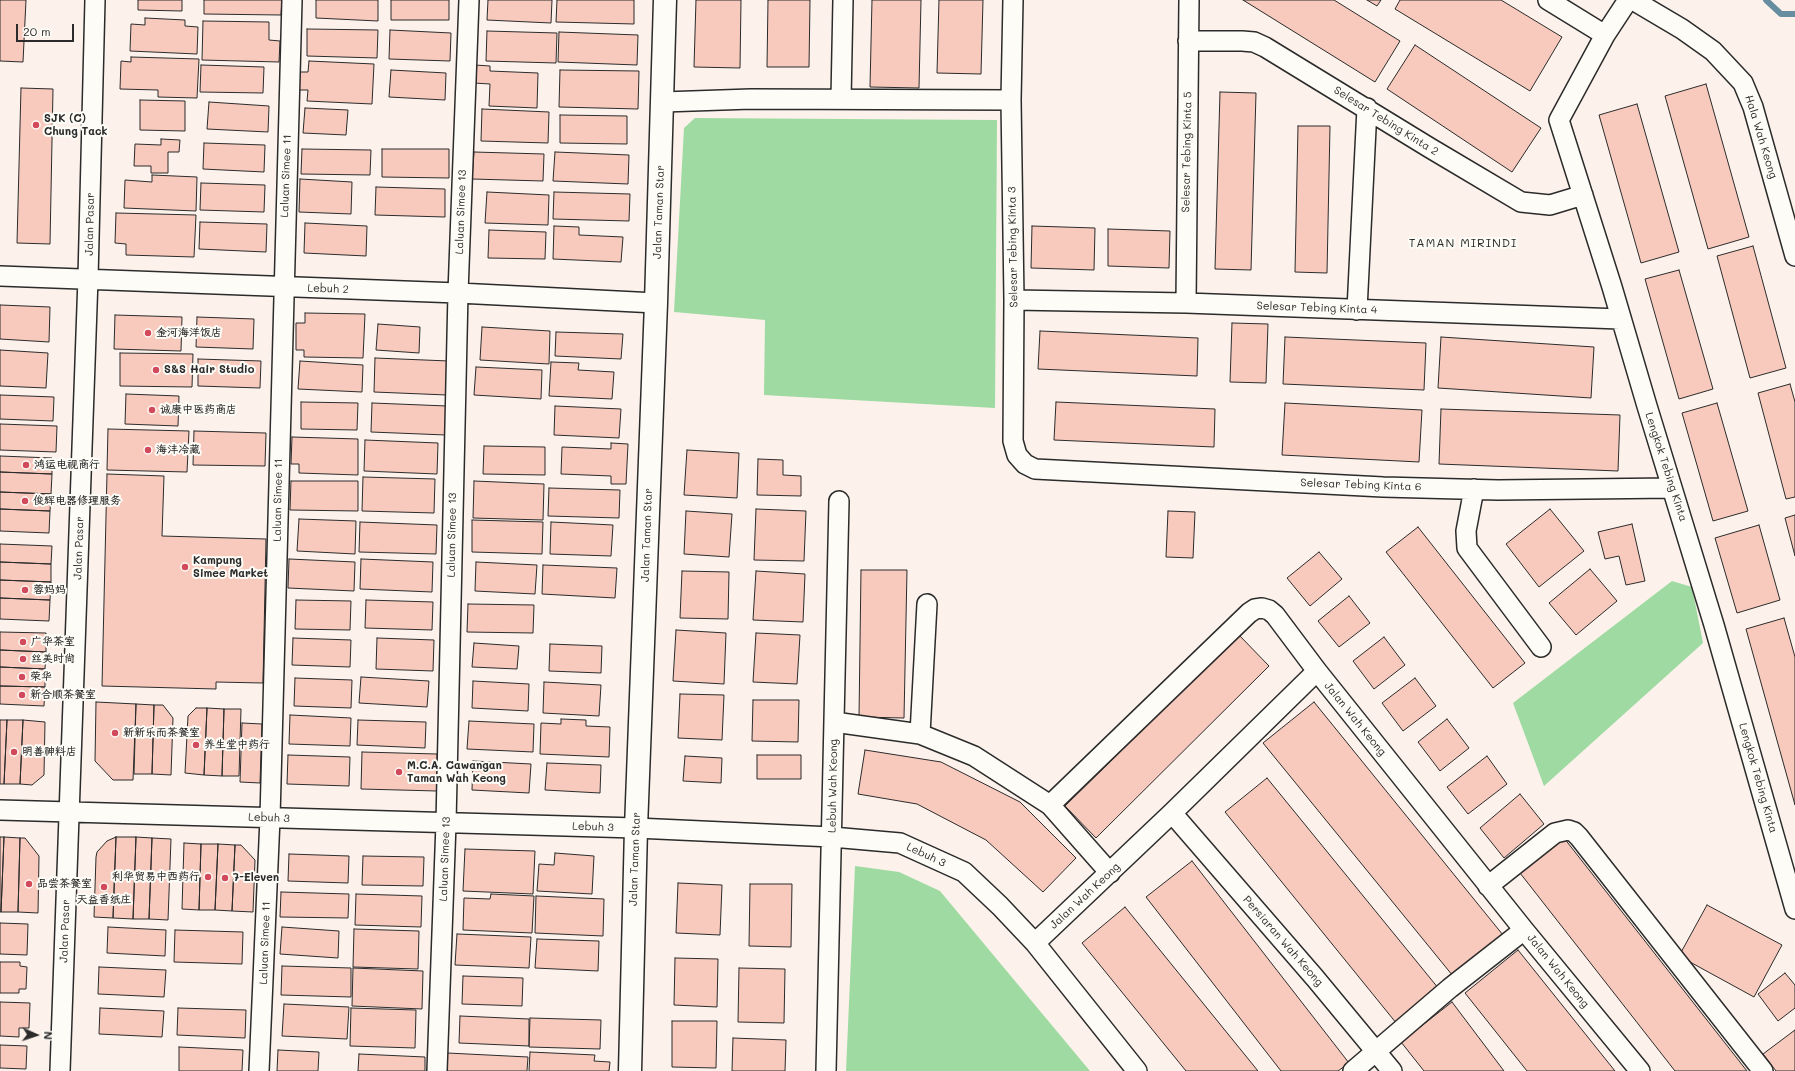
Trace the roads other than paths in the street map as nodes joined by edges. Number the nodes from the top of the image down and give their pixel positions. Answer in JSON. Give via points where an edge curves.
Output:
{"nodes":[{"id":1,"x":95,"y":0,"type":"edge"},
{"id":2,"x":292,"y":0,"type":"edge"},
{"id":3,"x":469,"y":0,"type":"edge"},
{"id":4,"x":665,"y":0,"type":"edge"},
{"id":5,"x":844,"y":0,"type":"edge"},
{"id":6,"x":1013,"y":0,"type":"edge"},
{"id":7,"x":1189,"y":0,"type":"edge"},
{"id":8,"x":1548,"y":0,"type":"edge"},
{"id":9,"x":1628,"y":0,"type":"edge"},
{"id":10,"x":1633,"y":0,"type":"edge"},
{"id":11,"x":1605,"y":35,"type":"junction"},
{"id":12,"x":1188,"y":41,"type":"junction"},
{"id":13,"x":841,"y":99,"type":"junction"},
{"id":14,"x":1010,"y":100,"type":"junction"},
{"id":15,"x":663,"y":102,"type":"junction"},
{"id":16,"x":1367,"y":108,"type":"junction"},
{"id":17,"x":1583,"y":194,"type":"junction"},
{"id":18,"x":1795,"y":256,"type":"edge"},
{"id":19,"x":0,"y":276,"type":"edge"},
{"id":20,"x":88,"y":278,"type":"junction"},
{"id":21,"x":283,"y":287,"type":"junction"},
{"id":22,"x":458,"y":293,"type":"junction"},
{"id":23,"x":1014,"y":300,"type":"junction"},
{"id":24,"x":656,"y":302,"type":"junction"},
{"id":25,"x":1186,"y":303,"type":"junction"},
{"id":26,"x":1357,"y":310,"type":"junction"},
{"id":27,"x":1620,"y":318,"type":"junction"},
{"id":28,"x":1051,"y":470,"type":"joint"},
{"id":29,"x":1672,"y":488,"type":"junction"},
{"id":30,"x":1474,"y":489,"type":"junction"},
{"id":31,"x":839,"y":501,"type":"dead end"},
{"id":32,"x":927,"y":604,"type":"dead end"},
{"id":33,"x":1541,"y":647,"type":"dead end"},
{"id":34,"x":1317,"y":671,"type":"junction"},
{"id":35,"x":834,"y":722,"type":"junction"},
{"id":36,"x":920,"y":734,"type":"junction"},
{"id":37,"x":1050,"y":805,"type":"junction"},
{"id":38,"x":0,"y":810,"type":"edge"},
{"id":39,"x":70,"y":812,"type":"junction"},
{"id":40,"x":1172,"y":813,"type":"junction"},
{"id":41,"x":270,"y":818,"type":"junction"},
{"id":42,"x":446,"y":823,"type":"junction"},
{"id":43,"x":636,"y":828,"type":"junction"},
{"id":44,"x":832,"y":837,"type":"junction"},
{"id":45,"x":1110,"y":873,"type":"junction"},
{"id":46,"x":1488,"y":886,"type":"junction"},
{"id":47,"x":1795,"y":909,"type":"edge"},
{"id":48,"x":1524,"y":930,"type":"junction"},
{"id":49,"x":1035,"y":943,"type":"junction"},
{"id":50,"x":1376,"y":1052,"type":"junction"},
{"id":51,"x":60,"y":1071,"type":"edge"},
{"id":52,"x":259,"y":1071,"type":"edge"},
{"id":53,"x":437,"y":1071,"type":"edge"},
{"id":54,"x":630,"y":1071,"type":"edge"},
{"id":55,"x":826,"y":1071,"type":"edge"},
{"id":56,"x":1137,"y":1071,"type":"edge"},
{"id":57,"x":1352,"y":1071,"type":"edge"},
{"id":58,"x":1392,"y":1071,"type":"edge"},
{"id":59,"x":1640,"y":1071,"type":"edge"},
{"id":60,"x":1763,"y":1071,"type":"edge"}],
"edges":[{"from":1,"to":20,"type":"street","name":"Jalan Pasar"},
{"from":2,"to":21,"type":"street","name":"Laluan Simee 11"},
{"from":3,"to":22,"type":"street","name":"Laluan Simee 13"},
{"from":4,"to":15,"type":"street","name":"Jalan Taman Star"},
{"from":5,"to":13,"type":"street"},
{"from":6,"to":14,"type":"street","name":"Selesar Tebing Kinta 3"},
{"from":7,"to":12,"type":"street","name":"Selesar Tebing Kinta 5"},
{"from":8,"to":11,"type":"street"},
{"from":9,"to":11,"type":"street","name":"Lengkok Tebing Kinta"},
{"from":10,"to":18,"type":"street","name":"Hala Wah Keong","via":[[1682,29],[1713,52],[1744,83]]},
{"from":11,"to":17,"type":"street","name":"Lengkok Tebing Kinta","via":[[1559,120]]},
{"from":12,"to":16,"type":"street","name":"Selesar Tebing Kinta 2","via":[[1254,42]]},
{"from":12,"to":25,"type":"street","name":"Selesar Tebing Kinta 5"},
{"from":13,"to":14,"type":"street"},
{"from":13,"to":15,"type":"street"},
{"from":14,"to":23,"type":"street","name":"Selesar Tebing Kinta 3"},
{"from":15,"to":24,"type":"street","name":"Jalan Taman Star"},
{"from":16,"to":17,"type":"street","name":"Selesar Tebing Kinta 2","via":[[1521,202],[1550,205]]},
{"from":16,"to":26,"type":"street"},
{"from":17,"to":27,"type":"street","name":"Lengkok Tebing Kinta"},
{"from":19,"to":20,"type":"street","name":"Lebuh 2"},
{"from":20,"to":21,"type":"street","name":"Lebuh 2"},
{"from":20,"to":39,"type":"street","name":"Jalan Pasar"},
{"from":21,"to":22,"type":"street","name":"Lebuh 2"},
{"from":21,"to":41,"type":"street","name":"Laluan Simee 11"},
{"from":22,"to":24,"type":"street","name":"Lebuh 2"},
{"from":22,"to":42,"type":"street","name":"Laluan Simee 13"},
{"from":23,"to":25,"type":"street","name":"Selesar Tebing Kinta 4"},
{"from":23,"to":28,"type":"street","name":"Selesar Tebing Kinta 3","via":[[1013,441],[1017,455],[1025,464],[1035,469]]},
{"from":24,"to":43,"type":"street","name":"Jalan Taman Star"},
{"from":25,"to":26,"type":"street","name":"Selesar Tebing Kinta 4"},
{"from":26,"to":27,"type":"street","name":"Selesar Tebing Kinta 4"},
{"from":27,"to":29,"type":"street","name":"Lengkok Tebing Kinta"},
{"from":28,"to":30,"type":"street","name":"Selesar Tebing Kinta 6","via":[[1383,487]]},
{"from":29,"to":30,"type":"street","name":"Selesar Tebing Kinta 6"},
{"from":29,"to":47,"type":"street","name":"Lengkok Tebing Kinta"},
{"from":30,"to":33,"type":"street","via":[[1466,531],[1467,548]]},
{"from":31,"to":35,"type":"street","name":"Lebuh Wah Keong"},
{"from":32,"to":36,"type":"street"},
{"from":34,"to":37,"type":"street","via":[[1275,615],[1269,610],[1255,609]]},
{"from":34,"to":40,"type":"street","name":"Jalan Wah Keong"},
{"from":34,"to":46,"type":"street","name":"Jalan Wah Keong"},
{"from":35,"to":36,"type":"street"},
{"from":35,"to":44,"type":"street","name":"Lebuh Wah Keong"},
{"from":36,"to":37,"type":"street","via":[[974,756]]},
{"from":37,"to":45,"type":"street"},
{"from":38,"to":39,"type":"street","name":"Lebuh 3"},
{"from":39,"to":41,"type":"street","name":"Lebuh 3"},
{"from":39,"to":51,"type":"street","name":"Jalan Pasar"},
{"from":40,"to":45,"type":"street","name":"Jalan Wah Keong"},
{"from":40,"to":50,"type":"street","name":"Persiaran Wah Keong"},
{"from":41,"to":42,"type":"street","name":"Lebuh 3"},
{"from":41,"to":52,"type":"street","name":"Laluan Simee 11"},
{"from":42,"to":43,"type":"street","name":"Lebuh 3"},
{"from":42,"to":53,"type":"street","name":"Laluan Simee 13"},
{"from":43,"to":44,"type":"street","name":"Lebuh 3"},
{"from":43,"to":54,"type":"street","name":"Jalan Taman Star"},
{"from":44,"to":49,"type":"street","name":"Lebuh 3","via":[[900,843],[964,872]]},
{"from":44,"to":55,"type":"street","name":"Lebuh Wah Keong"},
{"from":45,"to":49,"type":"street","name":"Jalan Wah Keong"},
{"from":46,"to":48,"type":"street","name":"Jalan Wah Keong"},
{"from":46,"to":60,"type":"street","via":[[1555,833],[1568,830],[1574,832]]},
{"from":48,"to":50,"type":"street","via":[[1450,988]]},
{"from":48,"to":59,"type":"street","name":"Jalan Wah Keong"},
{"from":49,"to":56,"type":"street","name":"Lebuh 3"},
{"from":50,"to":57,"type":"street"},
{"from":50,"to":58,"type":"street","name":"Persiaran Wah Keong"}]}
